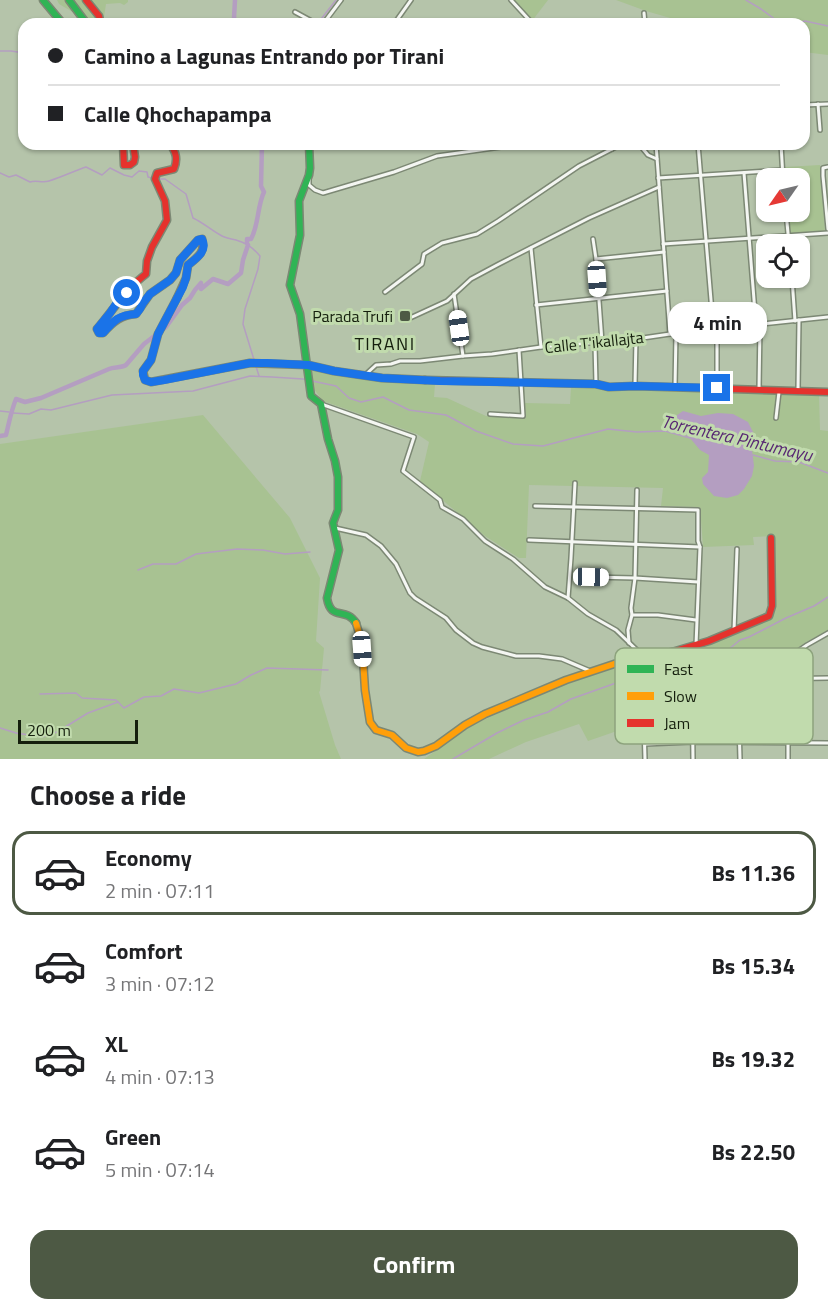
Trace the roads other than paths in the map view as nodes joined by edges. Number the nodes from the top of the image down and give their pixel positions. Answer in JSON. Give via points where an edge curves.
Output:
{"nodes":[{"id":1,"x":43,"y":0,"type":"edge"},
{"id":2,"x":69,"y":0,"type":"edge"},
{"id":3,"x":86,"y":0,"type":"edge"},
{"id":4,"x":341,"y":0,"type":"edge"},
{"id":5,"x":411,"y":0,"type":"edge"},
{"id":6,"x":512,"y":0,"type":"edge"},
{"id":7,"x":295,"y":12,"type":"dead end"},
{"id":8,"x":644,"y":13,"type":"dead end"},
{"id":9,"x":58,"y":18,"type":"edge"},
{"id":10,"x":83,"y":18,"type":"edge"},
{"id":11,"x":100,"y":18,"type":"edge"},
{"id":12,"x":306,"y":18,"type":"edge"},
{"id":13,"x":328,"y":18,"type":"edge"},
{"id":14,"x":398,"y":18,"type":"edge"},
{"id":15,"x":528,"y":18,"type":"edge"},
{"id":16,"x":644,"y":18,"type":"edge"},
{"id":17,"x":818,"y":104,"type":"junction"},
{"id":18,"x":828,"y":104,"type":"edge"},
{"id":19,"x":810,"y":105,"type":"edge"},
{"id":20,"x":820,"y":130,"type":"dead end"},
{"id":21,"x":123,"y":150,"type":"edge"},
{"id":22,"x":134,"y":150,"type":"edge"},
{"id":23,"x":174,"y":150,"type":"edge"},
{"id":24,"x":309,"y":150,"type":"edge"},
{"id":25,"x":480,"y":150,"type":"edge"},
{"id":26,"x":610,"y":150,"type":"edge"},
{"id":27,"x":644,"y":150,"type":"edge"},
{"id":28,"x":656,"y":150,"type":"edge"},
{"id":29,"x":698,"y":150,"type":"edge"},
{"id":30,"x":781,"y":150,"type":"edge"},
{"id":31,"x":657,"y":159,"type":"junction"},
{"id":32,"x":828,"y":167,"type":"edge"},
{"id":33,"x":783,"y":168,"type":"edge"},
{"id":34,"x":756,"y":172,"type":"edge"},
{"id":35,"x":744,"y":173,"type":"junction"},
{"id":36,"x":700,"y":174,"type":"junction"},
{"id":37,"x":309,"y":175,"type":"junction"},
{"id":38,"x":658,"y":178,"type":"junction"},
{"id":39,"x":659,"y":187,"type":"junction"},
{"id":40,"x":828,"y":231,"type":"edge"},
{"id":41,"x":805,"y":234,"type":"edge"},
{"id":42,"x":749,"y":238,"type":"junction"},
{"id":43,"x":756,"y":238,"type":"edge"},
{"id":44,"x":593,"y":239,"type":"dead end"},
{"id":45,"x":705,"y":241,"type":"junction"},
{"id":46,"x":663,"y":244,"type":"junction"},
{"id":47,"x":531,"y":248,"type":"junction"},
{"id":48,"x":664,"y":252,"type":"junction"},
{"id":49,"x":596,"y":259,"type":"junction"},
{"id":50,"x":793,"y":288,"type":"edge"},
{"id":51,"x":667,"y":291,"type":"junction"},
{"id":52,"x":385,"y":292,"type":"dead end"},
{"id":53,"x":454,"y":294,"type":"junction"},
{"id":54,"x":599,"y":298,"type":"junction"},
{"id":55,"x":536,"y":305,"type":"junction"},
{"id":56,"x":828,"y":317,"type":"edge"},
{"id":57,"x":410,"y":318,"type":"dead end"},
{"id":58,"x":797,"y":320,"type":"junction"},
{"id":59,"x":758,"y":325,"type":"junction"},
{"id":60,"x":715,"y":330,"type":"junction"},
{"id":61,"x":670,"y":334,"type":"junction"},
{"id":62,"x":675,"y":334,"type":"junction"},
{"id":63,"x":636,"y":339,"type":"junction"},
{"id":64,"x":602,"y":342,"type":"junction"},
{"id":65,"x":595,"y":343,"type":"junction"},
{"id":66,"x":541,"y":347,"type":"junction"},
{"id":67,"x":519,"y":350,"type":"junction"},
{"id":68,"x":463,"y":356,"type":"junction"},
{"id":69,"x":308,"y":367,"type":"junction"},
{"id":70,"x":364,"y":376,"type":"junction"},
{"id":71,"x":522,"y":382,"type":"junction"},
{"id":72,"x":596,"y":384,"type":"junction"},
{"id":73,"x":635,"y":386,"type":"junction"},
{"id":74,"x":675,"y":387,"type":"junction"},
{"id":75,"x":717,"y":388,"type":"junction"},
{"id":76,"x":759,"y":389,"type":"junction"},
{"id":77,"x":779,"y":392,"type":"junction"},
{"id":78,"x":798,"y":392,"type":"junction"},
{"id":79,"x":828,"y":392,"type":"edge"},
{"id":80,"x":321,"y":404,"type":"junction"},
{"id":81,"x":490,"y":414,"type":"dead end"},
{"id":82,"x":776,"y":418,"type":"dead end"},
{"id":83,"x":575,"y":483,"type":"dead end"},
{"id":84,"x":637,"y":490,"type":"dead end"},
{"id":85,"x":535,"y":506,"type":"dead end"},
{"id":86,"x":574,"y":506,"type":"junction"},
{"id":87,"x":636,"y":508,"type":"junction"},
{"id":88,"x":333,"y":528,"type":"junction"},
{"id":89,"x":771,"y":538,"type":"dead end"},
{"id":90,"x":529,"y":540,"type":"dead end"},
{"id":91,"x":572,"y":541,"type":"junction"},
{"id":92,"x":636,"y":543,"type":"junction"},
{"id":93,"x":700,"y":547,"type":"junction"},
{"id":94,"x":737,"y":549,"type":"dead end"},
{"id":95,"x":591,"y":577,"type":"dead end"},
{"id":96,"x":635,"y":578,"type":"junction"},
{"id":97,"x":698,"y":582,"type":"junction"},
{"id":98,"x":568,"y":598,"type":"junction"},
{"id":99,"x":632,"y":615,"type":"junction"},
{"id":100,"x":697,"y":620,"type":"junction"},
{"id":101,"x":734,"y":631,"type":"junction"},
{"id":102,"x":828,"y":633,"type":"edge"},
{"id":103,"x":629,"y":643,"type":"junction"},
{"id":104,"x":696,"y":645,"type":"junction"},
{"id":105,"x":634,"y":648,"type":"edge"},
{"id":106,"x":687,"y":648,"type":"edge"},
{"id":107,"x":803,"y":648,"type":"edge"},
{"id":108,"x":615,"y":664,"type":"edge"},
{"id":109,"x":591,"y":671,"type":"junction"},
{"id":110,"x":645,"y":744,"type":"edge"},
{"id":111,"x":645,"y":759,"type":"edge"}],
"edges":[{"from":1,"to":9,"type":"street"},
{"from":2,"to":10,"type":"street"},
{"from":3,"to":11,"type":"street"},
{"from":4,"to":13,"type":"street"},
{"from":5,"to":14,"type":"street"},
{"from":6,"to":15,"type":"street"},
{"from":7,"to":12,"type":"street"},
{"from":8,"to":16,"type":"street"},
{"from":17,"to":18,"type":"street"},
{"from":17,"to":19,"type":"street"},
{"from":17,"to":20,"type":"street"},
{"from":21,"to":22,"type":"street","via":[[124,165],[134,162]]},
{"from":23,"to":69,"type":"street","via":[[178,161],[174,169],[157,173],[155,179],[165,201],[167,220],[152,247],[146,274],[120,298],[97,329],[99,333],[123,315],[136,314],[150,294],[170,280],[180,260],[202,239],[204,249],[188,265],[183,287],[143,371],[145,380],[164,380],[250,363]]},
{"from":24,"to":37,"type":"street"},
{"from":25,"to":37,"type":"street","via":[[437,156],[323,193],[309,185]]},
{"from":26,"to":52,"type":"street","via":[[579,166],[477,234],[442,243],[424,254],[422,264]]},
{"from":27,"to":31,"type":"street"},
{"from":28,"to":31,"type":"street"},
{"from":29,"to":36,"type":"street"},
{"from":30,"to":33,"type":"street"},
{"from":31,"to":38,"type":"street"},
{"from":32,"to":40,"type":"street","via":[[823,168],[823,176]]},
{"from":34,"to":35,"type":"street"},
{"from":35,"to":36,"type":"street"},
{"from":35,"to":42,"type":"street"},
{"from":36,"to":38,"type":"street"},
{"from":36,"to":45,"type":"street"},
{"from":37,"to":69,"type":"street","via":[[299,201],[300,235],[290,279]]},
{"from":38,"to":39,"type":"street"},
{"from":39,"to":46,"type":"street"},
{"from":39,"to":47,"type":"street"},
{"from":40,"to":41,"type":"street"},
{"from":42,"to":43,"type":"street"},
{"from":42,"to":45,"type":"street"},
{"from":42,"to":59,"type":"street"},
{"from":44,"to":49,"type":"street"},
{"from":45,"to":46,"type":"street"},
{"from":45,"to":60,"type":"street"},
{"from":46,"to":48,"type":"street"},
{"from":47,"to":53,"type":"street","via":[[471,279]]},
{"from":47,"to":55,"type":"street"},
{"from":48,"to":49,"type":"street"},
{"from":48,"to":51,"type":"street"},
{"from":49,"to":54,"type":"street"},
{"from":50,"to":58,"type":"street"},
{"from":51,"to":54,"type":"street"},
{"from":51,"to":61,"type":"street"},
{"from":53,"to":57,"type":"street"},
{"from":53,"to":68,"type":"street"},
{"from":54,"to":55,"type":"street"},
{"from":54,"to":64,"type":"street"},
{"from":55,"to":66,"type":"street"},
{"from":56,"to":58,"type":"street","name":"Calle T'ikallajta"},
{"from":58,"to":59,"type":"street","name":"Calle T'ikallajta"},
{"from":58,"to":78,"type":"street"},
{"from":59,"to":60,"type":"street","name":"Calle T'ikallajta"},
{"from":59,"to":76,"type":"street"},
{"from":60,"to":62,"type":"street","name":"Calle T'ikallajta"},
{"from":60,"to":75,"type":"street"},
{"from":61,"to":62,"type":"street","name":"Calle T'ikallajta"},
{"from":61,"to":63,"type":"street","name":"Calle T'ikallajta"},
{"from":62,"to":74,"type":"street"},
{"from":63,"to":64,"type":"street","name":"Calle T'ikallajta"},
{"from":63,"to":73,"type":"street"},
{"from":64,"to":65,"type":"street","name":"Calle T'ikallajta"},
{"from":65,"to":66,"type":"street","name":"Calle T'ikallajta"},
{"from":65,"to":72,"type":"street"},
{"from":66,"to":67,"type":"street","name":"Calle T'ikallajta"},
{"from":67,"to":68,"type":"street","name":"Calle T'ikallajta"},
{"from":67,"to":71,"type":"street"},
{"from":68,"to":70,"type":"street","name":"Calle T'ikallajta","via":[[376,365]]},
{"from":69,"to":70,"type":"street"},
{"from":69,"to":80,"type":"street","via":[[311,396]]},
{"from":70,"to":71,"type":"street"},
{"from":71,"to":72,"type":"street"},
{"from":71,"to":81,"type":"street","via":[[523,416]]},
{"from":72,"to":73,"type":"street"},
{"from":73,"to":74,"type":"street"},
{"from":74,"to":75,"type":"street"},
{"from":75,"to":76,"type":"street"},
{"from":76,"to":77,"type":"street"},
{"from":77,"to":78,"type":"street"},
{"from":77,"to":82,"type":"street"},
{"from":78,"to":79,"type":"street"},
{"from":80,"to":88,"type":"street","via":[[338,477],[338,510]]},
{"from":80,"to":98,"type":"street","via":[[414,437],[403,471],[440,500],[442,507],[545,587]]},
{"from":83,"to":86,"type":"street"},
{"from":84,"to":87,"type":"street"},
{"from":85,"to":86,"type":"street"},
{"from":86,"to":87,"type":"street"},
{"from":86,"to":91,"type":"street"},
{"from":87,"to":92,"type":"street"},
{"from":87,"to":93,"type":"street","via":[[698,510]]},
{"from":88,"to":109,"type":"street","via":[[366,535],[381,546],[396,564],[410,593],[473,643],[516,656],[562,659]]},
{"from":88,"to":109,"type":"street","via":[[339,550],[328,607],[352,616],[356,622],[370,721],[375,729],[393,736],[403,746],[422,752],[488,713]]},
{"from":89,"to":101,"type":"street","via":[[769,616]]},
{"from":90,"to":91,"type":"street"},
{"from":91,"to":92,"type":"street"},
{"from":91,"to":98,"type":"street"},
{"from":92,"to":93,"type":"street"},
{"from":92,"to":96,"type":"street"},
{"from":93,"to":97,"type":"street"},
{"from":94,"to":101,"type":"street"},
{"from":95,"to":96,"type":"street"},
{"from":96,"to":97,"type":"street"},
{"from":96,"to":99,"type":"street"},
{"from":97,"to":100,"type":"street"},
{"from":98,"to":103,"type":"street"},
{"from":99,"to":100,"type":"street"},
{"from":99,"to":103,"type":"street"},
{"from":100,"to":104,"type":"street"},
{"from":101,"to":104,"type":"street"},
{"from":102,"to":107,"type":"street"},
{"from":103,"to":105,"type":"street"},
{"from":104,"to":106,"type":"street"},
{"from":108,"to":109,"type":"street"},
{"from":110,"to":111,"type":"street"}]}
